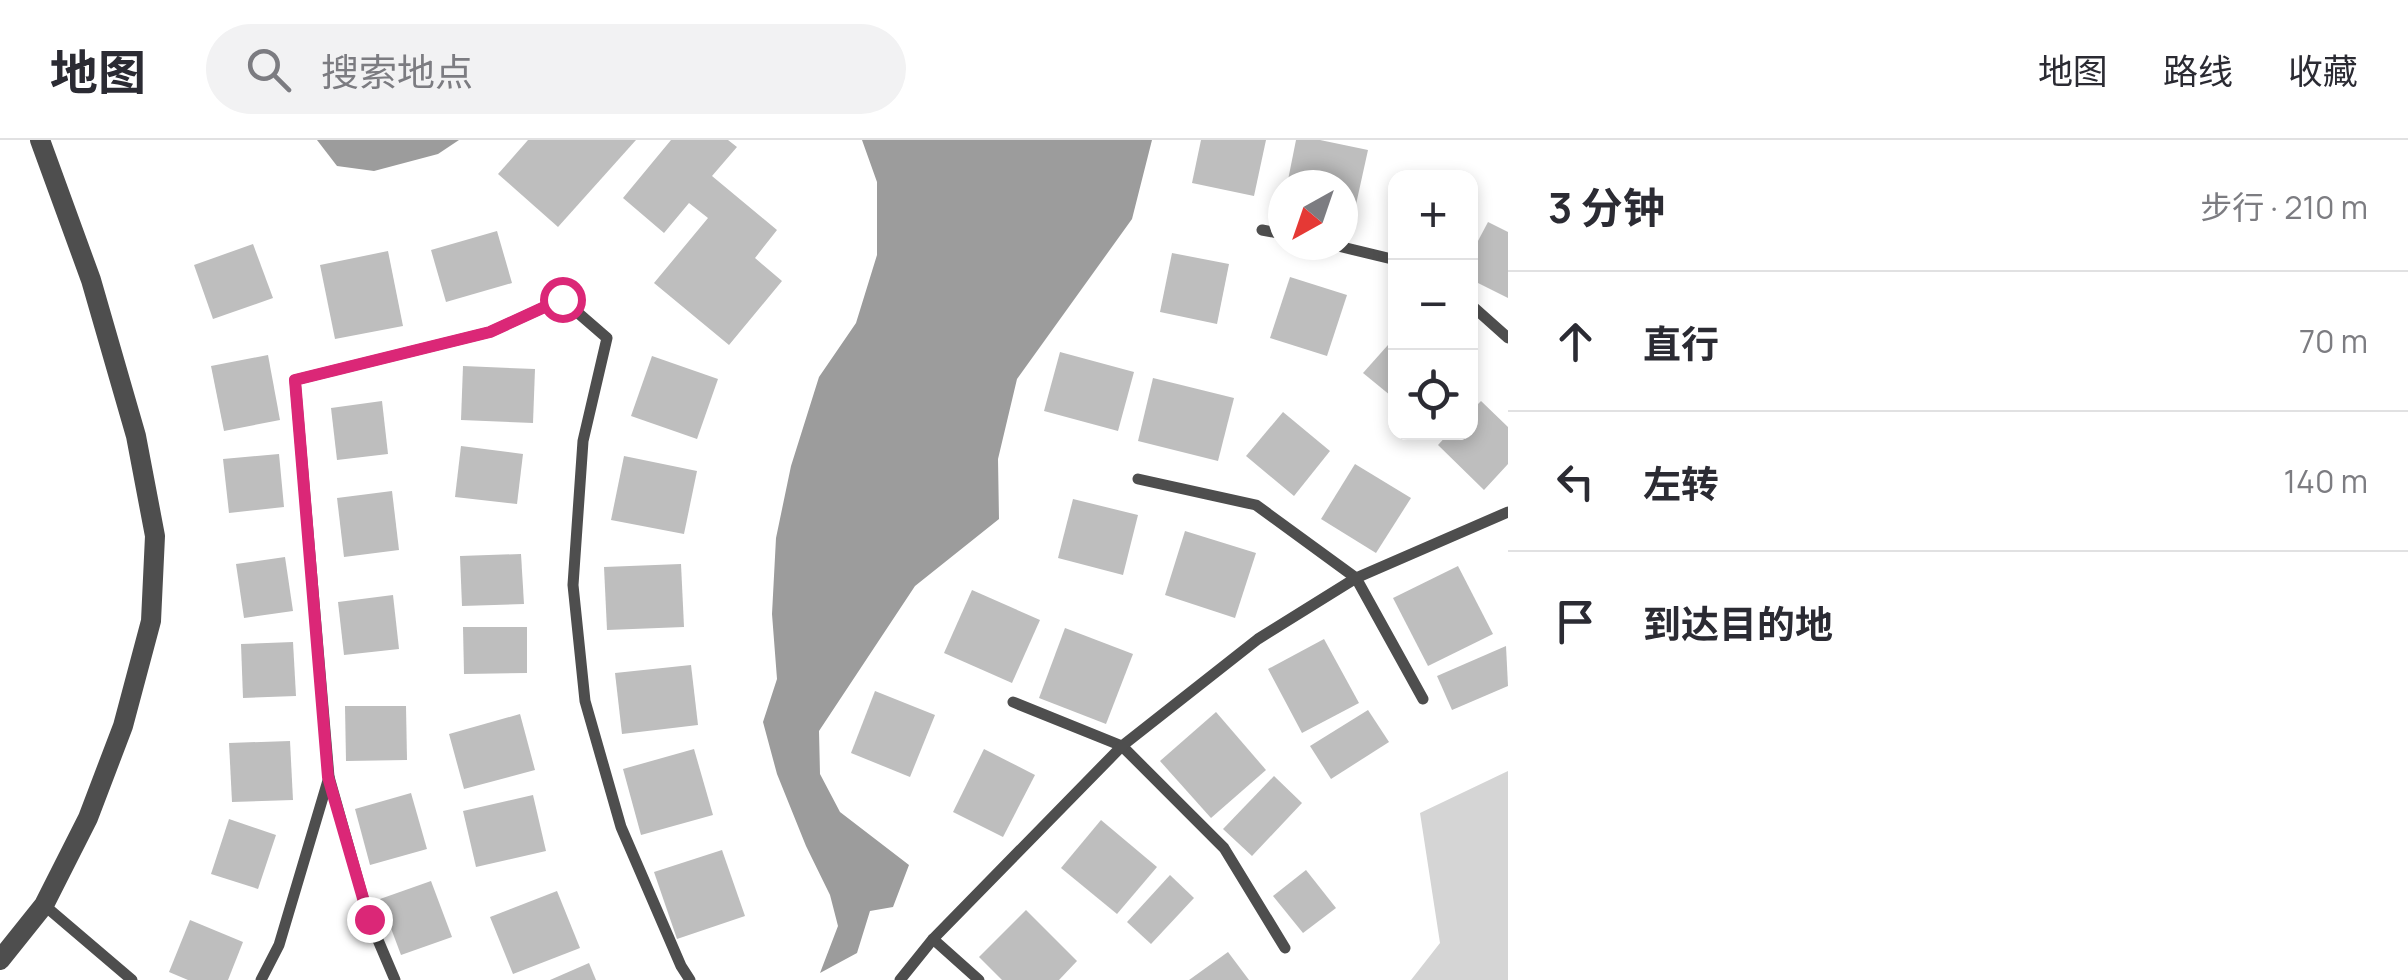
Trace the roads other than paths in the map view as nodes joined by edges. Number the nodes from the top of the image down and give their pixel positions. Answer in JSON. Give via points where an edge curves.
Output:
{"nodes":[{"id":1,"x":40,"y":140,"type":"edge"},
{"id":2,"x":1262,"y":230,"type":"dead end"},
{"id":3,"x":1268,"y":231,"type":"edge"},
{"id":4,"x":1358,"y":251,"type":"edge"},
{"id":5,"x":1388,"y":258,"type":"edge"},
{"id":6,"x":1478,"y":311,"type":"edge"},
{"id":7,"x":1508,"y":338,"type":"edge"},
{"id":8,"x":1138,"y":478,"type":"dead end"},
{"id":9,"x":1508,"y":512,"type":"edge"},
{"id":10,"x":1356,"y":578,"type":"junction"},
{"id":11,"x":1422,"y":699,"type":"dead end"},
{"id":12,"x":1014,"y":702,"type":"dead end"},
{"id":13,"x":1122,"y":746,"type":"junction"},
{"id":14,"x":328,"y":777,"type":"junction"},
{"id":15,"x":44,"y":904,"type":"junction"},
{"id":16,"x":932,"y":939,"type":"junction"},
{"id":17,"x":1285,"y":948,"type":"dead end"},
{"id":18,"x":0,"y":960,"type":"edge"},
{"id":19,"x":132,"y":980,"type":"edge"},
{"id":20,"x":261,"y":980,"type":"edge"},
{"id":21,"x":395,"y":980,"type":"edge"},
{"id":22,"x":690,"y":980,"type":"edge"},
{"id":23,"x":900,"y":980,"type":"edge"},
{"id":24,"x":979,"y":980,"type":"edge"}],
"edges":[{"from":1,"to":15,"type":"street","via":[[101,314],[136,436],[154,536],[151,621],[123,726],[88,818]]},
{"from":2,"to":3,"type":"lane"},
{"from":4,"to":5,"type":"lane"},
{"from":6,"to":7,"type":"lane"},
{"from":8,"to":10,"type":"lane","via":[[1256,506]]},
{"from":9,"to":10,"type":"lane"},
{"from":10,"to":11,"type":"lane"},
{"from":10,"to":13,"type":"lane","via":[[1258,639]]},
{"from":12,"to":13,"type":"lane"},
{"from":13,"to":16,"type":"lane"},
{"from":13,"to":17,"type":"lane","via":[[1224,848]]},
{"from":14,"to":20,"type":"lane","via":[[280,945]]},
{"from":14,"to":21,"type":"lane","via":[[369,919]]},
{"from":14,"to":22,"type":"lane","via":[[295,380],[490,332],[562,299],[607,338],[584,441],[573,586],[585,700],[621,826]]},
{"from":15,"to":18,"type":"street"},
{"from":15,"to":19,"type":"lane"},
{"from":16,"to":23,"type":"lane"},
{"from":16,"to":24,"type":"lane"}]}
